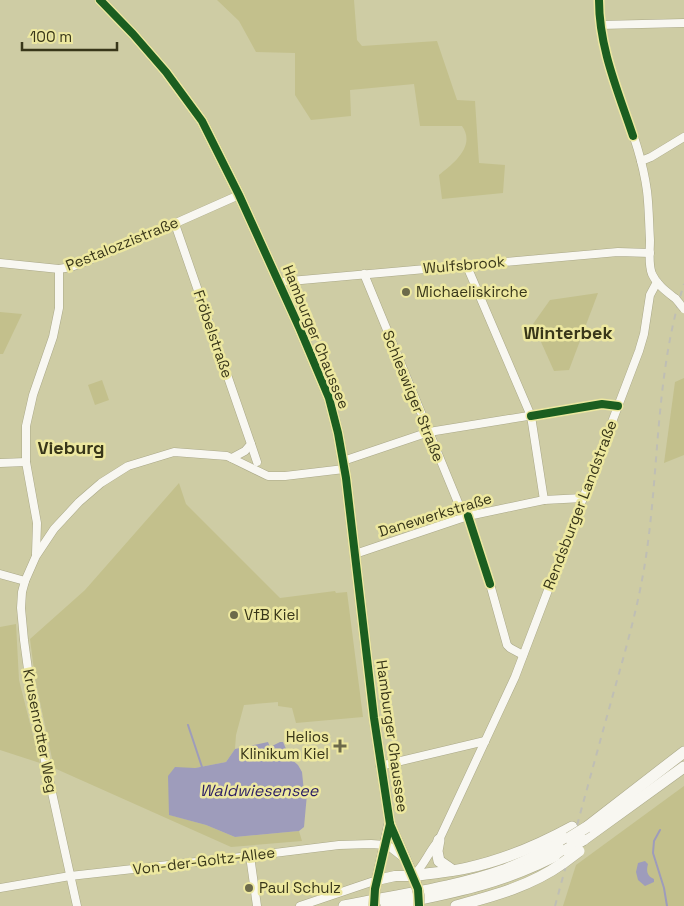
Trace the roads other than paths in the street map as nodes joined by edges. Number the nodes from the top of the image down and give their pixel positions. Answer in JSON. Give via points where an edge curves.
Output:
{"nodes":[{"id":1,"x":100,"y":0,"type":"edge"},
{"id":2,"x":599,"y":0,"type":"edge"},
{"id":3,"x":684,"y":23,"type":"edge"},
{"id":4,"x":600,"y":25,"type":"junction"},
{"id":5,"x":684,"y":137,"type":"edge"},
{"id":6,"x":641,"y":160,"type":"junction"},
{"id":7,"x":240,"y":195,"type":"junction"},
{"id":8,"x":174,"y":224,"type":"junction"},
{"id":9,"x":650,"y":253,"type":"junction"},
{"id":10,"x":0,"y":263,"type":"edge"},
{"id":11,"x":468,"y":265,"type":"junction"},
{"id":12,"x":59,"y":269,"type":"junction"},
{"id":13,"x":364,"y":274,"type":"junction"},
{"id":14,"x":279,"y":282,"type":"junction"},
{"id":15,"x":657,"y":282,"type":"junction"},
{"id":16,"x":684,"y":309,"type":"edge"},
{"id":17,"x":618,"y":406,"type":"junction"},
{"id":18,"x":530,"y":416,"type":"junction"},
{"id":19,"x":428,"y":432,"type":"junction"},
{"id":20,"x":251,"y":444,"type":"junction"},
{"id":21,"x":232,"y":458,"type":"junction"},
{"id":22,"x":26,"y":462,"type":"junction"},
{"id":23,"x":257,"y":462,"type":"dead end"},
{"id":24,"x":0,"y":463,"type":"edge"},
{"id":25,"x":344,"y":465,"type":"junction"},
{"id":26,"x":583,"y":498,"type":"junction"},
{"id":27,"x":544,"y":500,"type":"junction"},
{"id":28,"x":464,"y":517,"type":"junction"},
{"id":29,"x":37,"y":523,"type":"junction"},
{"id":30,"x":54,"y":529,"type":"junction"},
{"id":31,"x":355,"y":554,"type":"junction"},
{"id":32,"x":36,"y":556,"type":"junction"},
{"id":33,"x":0,"y":574,"type":"edge"},
{"id":34,"x":25,"y":581,"type":"junction"},
{"id":35,"x":490,"y":584,"type":"dead end"},
{"id":36,"x":523,"y":655,"type":"junction"},
{"id":37,"x":485,"y":741,"type":"junction"},
{"id":38,"x":684,"y":752,"type":"edge"},
{"id":39,"x":380,"y":766,"type":"junction"},
{"id":40,"x":684,"y":767,"type":"edge"},
{"id":41,"x":684,"y":774,"type":"edge"},
{"id":42,"x":668,"y":779,"type":"junction"},
{"id":43,"x":390,"y":824,"type":"junction"},
{"id":44,"x":571,"y":832,"type":"junction"},
{"id":45,"x":439,"y":840,"type":"junction"},
{"id":46,"x":385,"y":845,"type":"junction"},
{"id":47,"x":581,"y":845,"type":"junction"},
{"id":48,"x":250,"y":856,"type":"junction"},
{"id":49,"x":404,"y":858,"type":"junction"},
{"id":50,"x":452,"y":870,"type":"junction"},
{"id":51,"x":70,"y":876,"type":"junction"},
{"id":52,"x":414,"y":880,"type":"junction"},
{"id":53,"x":376,"y":885,"type":"junction"},
{"id":54,"x":0,"y":888,"type":"edge"},
{"id":55,"x":77,"y":906,"type":"edge"},
{"id":56,"x":257,"y":906,"type":"edge"},
{"id":57,"x":300,"y":906,"type":"edge"},
{"id":58,"x":344,"y":906,"type":"edge"},
{"id":59,"x":374,"y":906,"type":"edge"},
{"id":60,"x":386,"y":906,"type":"edge"},
{"id":61,"x":419,"y":906,"type":"edge"},
{"id":62,"x":456,"y":906,"type":"edge"}],
"edges":[{"from":1,"to":7,"type":"main road","name":"Hamburger Chaussee","via":[[163,68],[187,100],[205,126]]},
{"from":2,"to":4,"type":"street"},
{"from":3,"to":4,"type":"street"},
{"from":4,"to":6,"type":"street","via":[[602,43]]},
{"from":5,"to":6,"type":"street"},
{"from":6,"to":9,"type":"street"},
{"from":7,"to":8,"type":"street","name":"Pestalozzistraße"},
{"from":7,"to":14,"type":"main road","name":"Hamburger Chaussee"},
{"from":8,"to":12,"type":"street","name":"Pestalozzistraße"},
{"from":8,"to":20,"type":"street","name":"Fröbelstraße"},
{"from":9,"to":11,"type":"street","name":"Wulfsbrook","via":[[618,252]]},
{"from":9,"to":15,"type":"street","via":[[652,274]]},
{"from":10,"to":12,"type":"street","name":"Pestalozzistraße"},
{"from":11,"to":13,"type":"street","name":"Wulfsbrook"},
{"from":11,"to":18,"type":"street"},
{"from":12,"to":22,"type":"street","name":"Krusenrotter Weg","via":[[59,308],[53,337],[32,395],[26,426]]},
{"from":13,"to":14,"type":"street","name":"Wulfsbrook"},
{"from":13,"to":19,"type":"street","name":"Schleswiger Straße"},
{"from":14,"to":25,"type":"main road","name":"Hamburger Chaussee","via":[[329,398]]},
{"from":15,"to":16,"type":"street","bridge":true},
{"from":15,"to":17,"type":"street","name":"Rendsburger Landstraße","via":[[650,295],[644,334]]},
{"from":17,"to":18,"type":"street","name":"Krusenrotter Weg","via":[[602,404]]},
{"from":17,"to":26,"type":"street","name":"Rendsburger Landstraße"},
{"from":18,"to":19,"type":"street","name":"Krusenrotter Weg"},
{"from":18,"to":27,"type":"street"},
{"from":19,"to":25,"type":"street","name":"Krusenrotter Weg"},
{"from":19,"to":28,"type":"street","name":"Schleswiger Straße"},
{"from":20,"to":21,"type":"street"},
{"from":20,"to":23,"type":"street","name":"Fröbelstraße"},
{"from":21,"to":25,"type":"street","name":"Krusenrotter Weg","via":[[268,476]]},
{"from":21,"to":30,"type":"street","name":"Krusenrotter Weg","via":[[219,454],[174,452],[128,466],[101,483]]},
{"from":22,"to":24,"type":"street"},
{"from":22,"to":29,"type":"street","name":"Krusenrotter Weg"},
{"from":25,"to":31,"type":"main road","name":"Hamburger Chaussee"},
{"from":26,"to":27,"type":"street","name":"Danewerkstraße"},
{"from":26,"to":36,"type":"street","name":"Rendsburger Landstraße"},
{"from":27,"to":28,"type":"street","name":"Danewerkstraße"},
{"from":28,"to":31,"type":"street","name":"Danewerkstraße"},
{"from":29,"to":30,"type":"street"},
{"from":29,"to":32,"type":"street","name":"Krusenrotter Weg"},
{"from":30,"to":32,"type":"street","name":"Krusenrotter Weg"},
{"from":31,"to":39,"type":"main road","name":"Hamburger Chaussee"},
{"from":32,"to":34,"type":"street","name":"Krusenrotter Weg"},
{"from":33,"to":34,"type":"street"},
{"from":34,"to":51,"type":"street","name":"Krusenrotter Weg","via":[[20,608],[30,684]]},
{"from":35,"to":36,"type":"street","via":[[507,644]]},
{"from":36,"to":37,"type":"street","name":"Rendsburger Landstraße"},
{"from":37,"to":39,"type":"street"},
{"from":37,"to":45,"type":"street","name":"Rendsburger Landstraße"},
{"from":38,"to":44,"type":"highway","bridge":true,"via":[[617,803]]},
{"from":39,"to":43,"type":"main road","name":"Hamburger Chaussee"},
{"from":40,"to":42,"type":"highway"},
{"from":41,"to":42,"type":"highway"},
{"from":42,"to":47,"type":"highway"},
{"from":43,"to":46,"type":"main road","name":"Hamburger Chaussee"},
{"from":43,"to":49,"type":"main road","name":"Hamburger Chaussee"},
{"from":44,"to":50,"type":"highway","via":[[479,865]]},
{"from":44,"to":58,"type":"highway","via":[[536,856],[491,874]]},
{"from":45,"to":50,"type":"highway","via":[[439,861]]},
{"from":45,"to":52,"type":"street","name":"Rendsburger Landstraße"},
{"from":46,"to":48,"type":"street","name":"Von-der-Goltz-Allee","via":[[339,845]]},
{"from":46,"to":49,"type":"street"},
{"from":46,"to":53,"type":"main road","name":"Hamburger Chaussee"},
{"from":47,"to":60,"type":"highway","bridge":true,"via":[[500,880]]},
{"from":47,"to":62,"type":"highway","bridge":true,"via":[[545,875]]},
{"from":48,"to":51,"type":"street","name":"Von-der-Goltz-Allee"},
{"from":48,"to":56,"type":"street"},
{"from":49,"to":52,"type":"main road","name":"Hamburger Chaussee"},
{"from":50,"to":52,"type":"highway"},
{"from":51,"to":54,"type":"street","name":"Von-der-Goltz-Allee"},
{"from":51,"to":55,"type":"street","name":"Krusenrotter Weg"},
{"from":52,"to":53,"type":"main road","via":[[395,876]]},
{"from":52,"to":61,"type":"main road","name":"Hamburger Chaussee","bridge":true},
{"from":53,"to":57,"type":"street"},
{"from":53,"to":59,"type":"main road","name":"Hamburger Chaussee","bridge":true}]}
